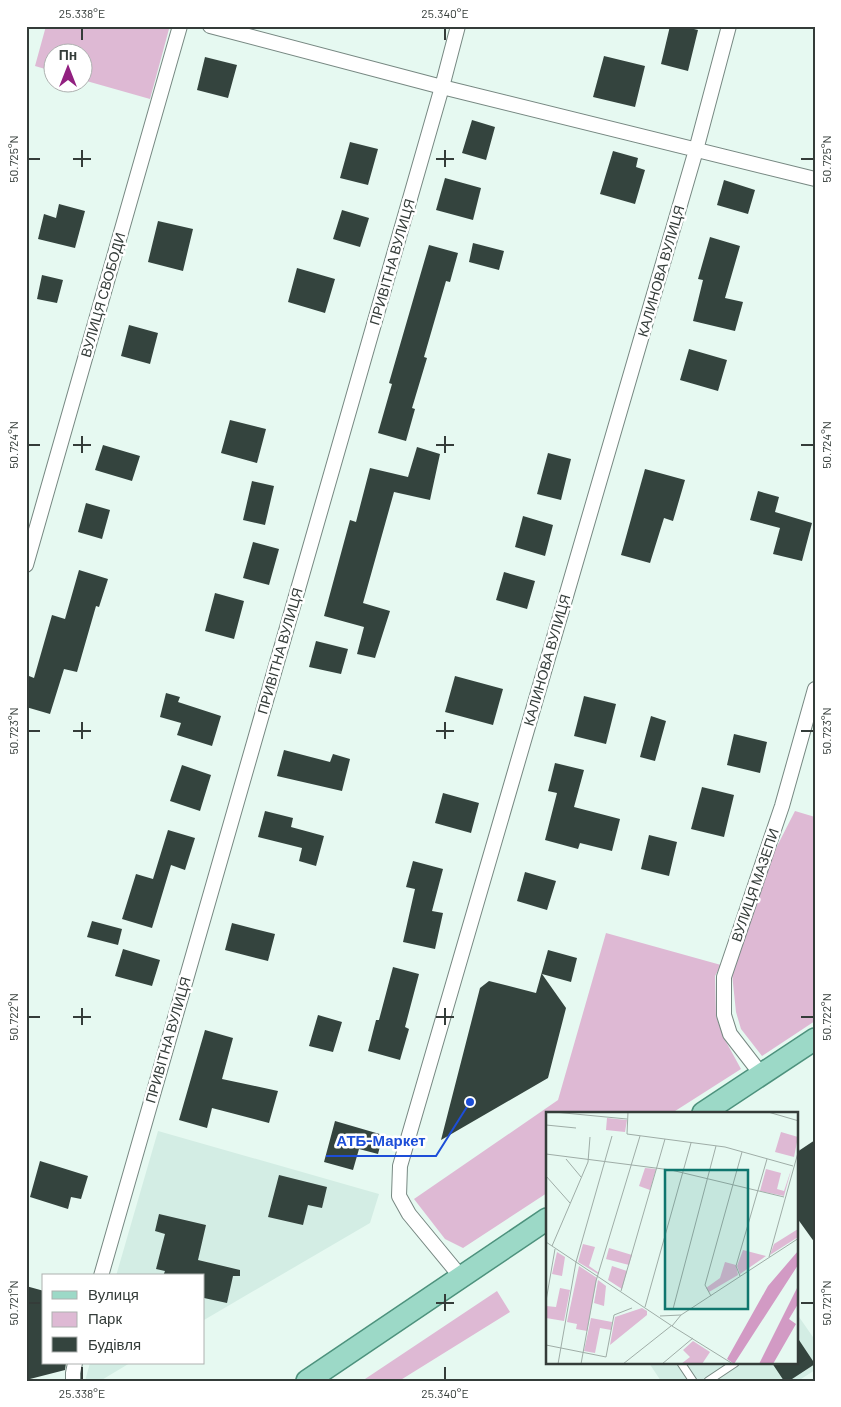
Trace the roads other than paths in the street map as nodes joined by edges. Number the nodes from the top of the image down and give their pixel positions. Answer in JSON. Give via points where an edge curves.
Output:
{"nodes":[{"id":1,"x":180,"y":26,"type":"edge"},
{"id":2,"x":210,"y":26,"type":"edge"},
{"id":3,"x":458,"y":26,"type":"edge"},
{"id":4,"x":729,"y":26,"type":"edge"},
{"id":5,"x":442,"y":87,"type":"junction"},
{"id":6,"x":696,"y":150,"type":"junction"},
{"id":7,"x":815,"y":179,"type":"edge"},
{"id":8,"x":26,"y":565,"type":"edge"},
{"id":9,"x":815,"y":689,"type":"edge"},
{"id":10,"x":815,"y":1039,"type":"edge"},
{"id":11,"x":761,"y":1074,"type":"junction"},
{"id":12,"x":704,"y":1112,"type":"edge"},
{"id":13,"x":546,"y":1220,"type":"edge"},
{"id":14,"x":101,"y":1274,"type":"edge"},
{"id":15,"x":461,"y":1277,"type":"junction"},
{"id":16,"x":75,"y":1364,"type":"edge"},
{"id":17,"x":682,"y":1364,"type":"edge"},
{"id":18,"x":733,"y":1364,"type":"edge"},
{"id":19,"x":73,"y":1381,"type":"edge"},
{"id":20,"x":307,"y":1381,"type":"edge"},
{"id":21,"x":692,"y":1381,"type":"edge"},
{"id":22,"x":708,"y":1381,"type":"edge"}],
"edges":[{"from":1,"to":8,"type":"street","name":"ВУЛИЦЯ СВОБОДИ"},
{"from":2,"to":5,"type":"street"},
{"from":3,"to":5,"type":"street","name":"ПРИВІТНА ВУЛИЦЯ"},
{"from":4,"to":6,"type":"street","name":"КАЛИНОВА ВУЛИЦЯ"},
{"from":5,"to":6,"type":"street"},
{"from":5,"to":14,"type":"street","name":"ПРИВІТНА ВУЛИЦЯ"},
{"from":6,"to":7,"type":"street"},
{"from":6,"to":15,"type":"street","name":"КАЛИНОВА ВУЛИЦЯ","via":[[400,1166],[399,1196],[409,1214]]},
{"from":9,"to":11,"type":"street","name":"ВУЛИЦЯ МАЗЕПИ","via":[[782,806],[724,977],[724,1015],[730,1034]]},
{"from":10,"to":11,"type":"main road"},
{"from":11,"to":12,"type":"main road"},
{"from":13,"to":15,"type":"main road"},
{"from":15,"to":20,"type":"main road"},
{"from":16,"to":19,"type":"street"},
{"from":17,"to":21,"type":"lane"},
{"from":18,"to":22,"type":"lane"}]}
